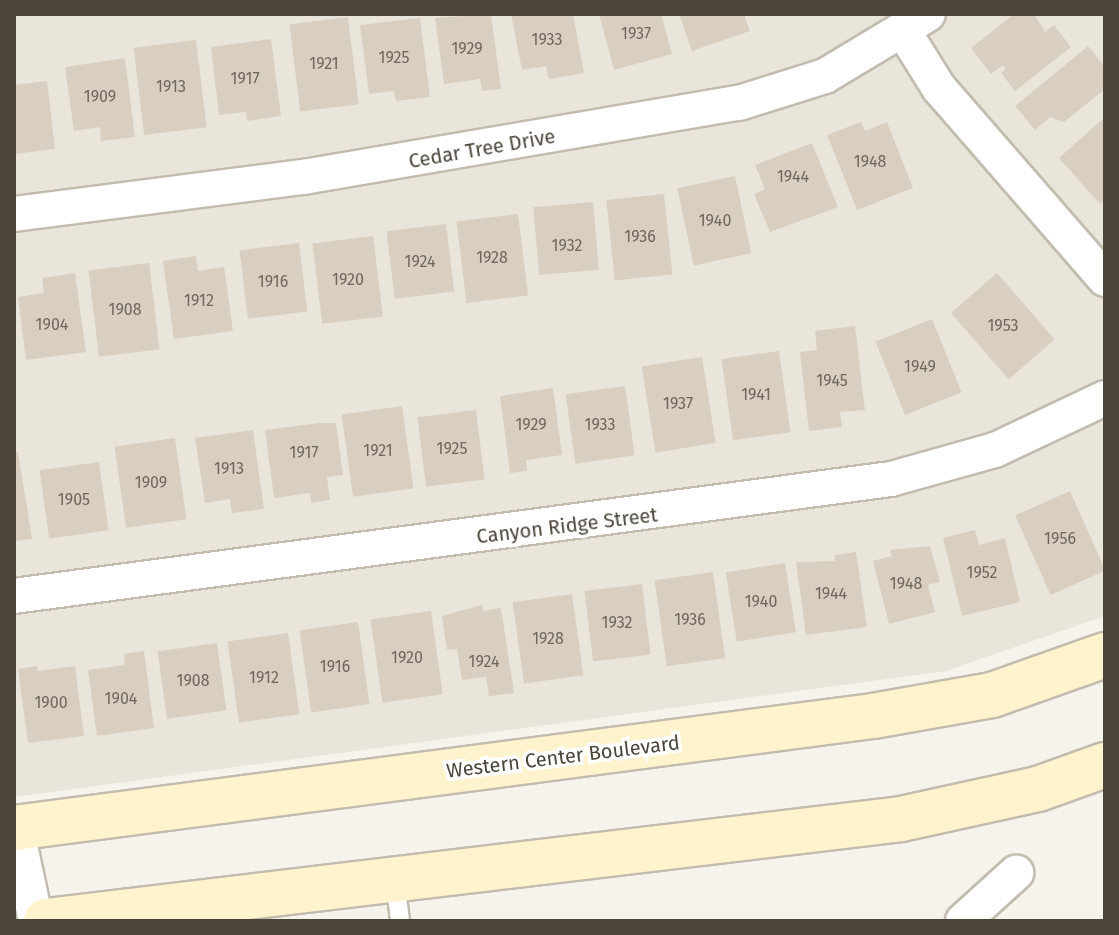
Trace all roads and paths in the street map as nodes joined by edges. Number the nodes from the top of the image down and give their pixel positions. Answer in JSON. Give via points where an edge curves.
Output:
{"nodes":[{"id":1,"x":916,"y":23,"type":"edge"},
{"id":2,"x":14,"y":214,"type":"edge"},
{"id":3,"x":1105,"y":279,"type":"edge"},
{"id":4,"x":1105,"y":398,"type":"edge"},
{"id":5,"x":14,"y":596,"type":"edge"},
{"id":6,"x":1105,"y":655,"type":"edge"},
{"id":7,"x":1105,"y":765,"type":"edge"},
{"id":8,"x":15,"y":827,"type":"edge"},
{"id":9,"x":1016,"y":873,"type":"dead end"},
{"id":10,"x":395,"y":878,"type":"junction"},
{"id":11,"x":36,"y":921,"type":"edge"},
{"id":12,"x":46,"y":921,"type":"edge"},
{"id":13,"x":400,"y":921,"type":"edge"},
{"id":14,"x":963,"y":921,"type":"edge"}],
"edges":[{"from":1,"to":2,"type":"street","name":"Cedar Tree Drive","via":[[825,76],[739,103],[319,175]]},
{"from":1,"to":3,"type":"street","via":[[939,88]]},
{"from":4,"to":5,"type":"street","name":"Canyon Ridge Street","via":[[995,450],[891,479]]},
{"from":6,"to":8,"type":"main road","name":"Western Center Boulevard","via":[[992,695],[873,716]]},
{"from":7,"to":10,"type":"main road","via":[[1038,789],[901,819]]},
{"from":8,"to":11,"type":"street"},
{"from":9,"to":14,"type":"street"},
{"from":10,"to":12,"type":"main road"},
{"from":10,"to":13,"type":"lane"}]}
